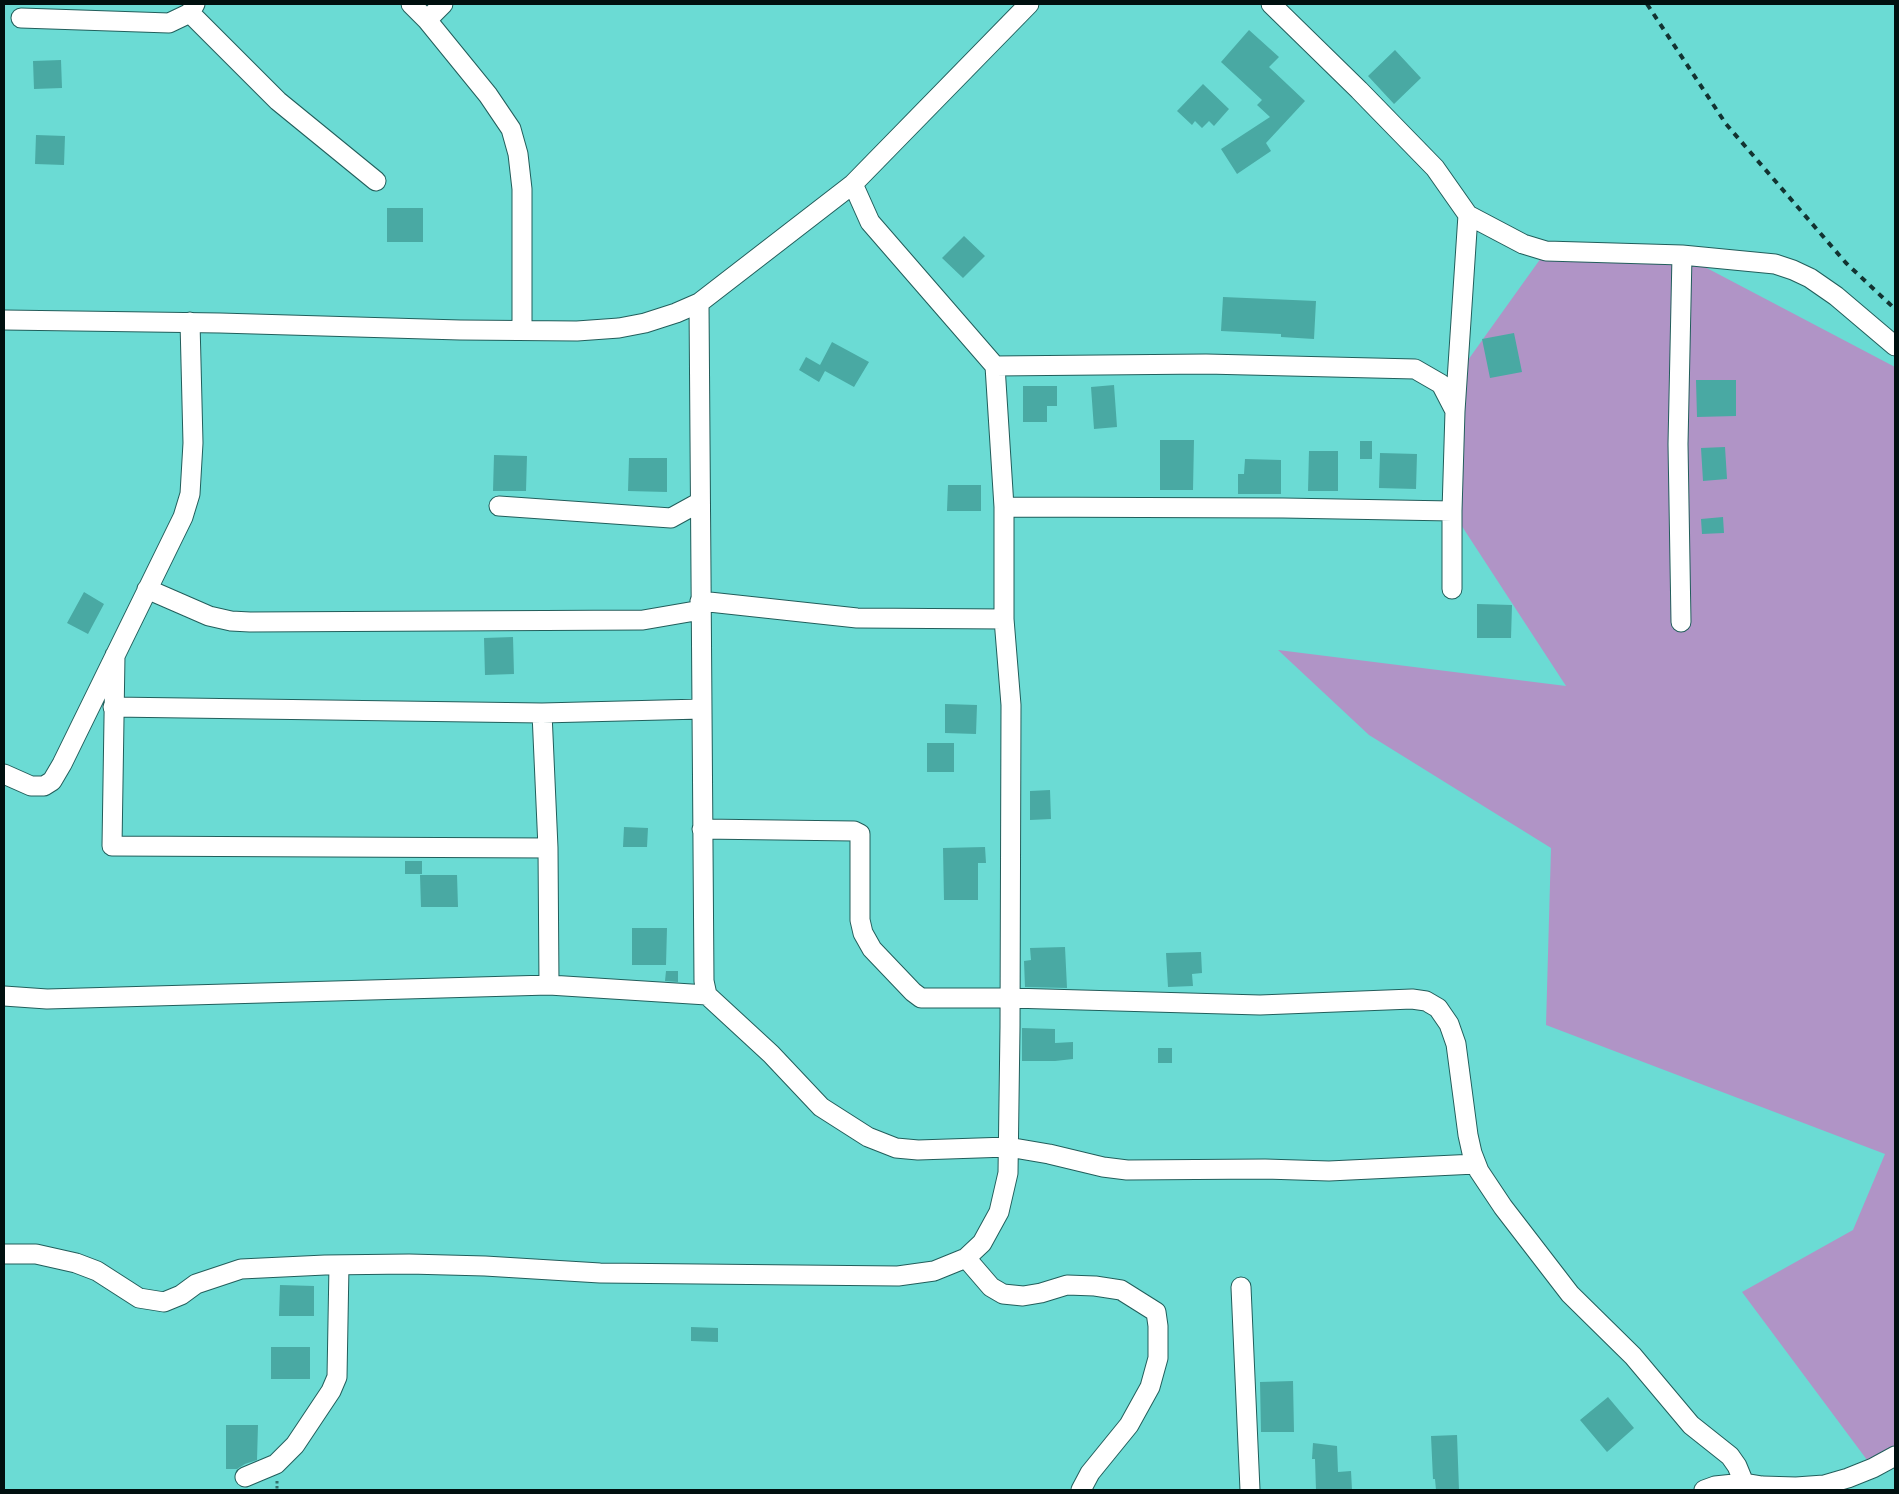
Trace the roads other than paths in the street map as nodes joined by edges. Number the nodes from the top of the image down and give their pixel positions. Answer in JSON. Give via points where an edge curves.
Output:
{"nodes":[{"id":1,"x":411,"y":4,"type":"edge"},
{"id":2,"x":443,"y":4,"type":"edge"},
{"id":3,"x":1029,"y":4,"type":"edge"},
{"id":4,"x":1271,"y":4,"type":"edge"},
{"id":5,"x":192,"y":8,"type":"edge"},
{"id":6,"x":21,"y":18,"type":"dead end"},
{"id":7,"x":427,"y":20,"type":"junction"},
{"id":8,"x":376,"y":181,"type":"dead end"},
{"id":9,"x":852,"y":184,"type":"junction"},
{"id":10,"x":1468,"y":215,"type":"junction"},
{"id":11,"x":1682,"y":255,"type":"junction"},
{"id":12,"x":698,"y":303,"type":"junction"},
{"id":13,"x":4,"y":320,"type":"edge"},
{"id":14,"x":190,"y":322,"type":"junction"},
{"id":15,"x":522,"y":330,"type":"junction"},
{"id":16,"x":1895,"y":346,"type":"edge"},
{"id":17,"x":995,"y":366,"type":"junction"},
{"id":18,"x":1455,"y":411,"type":"junction"},
{"id":19,"x":700,"y":502,"type":"junction"},
{"id":20,"x":499,"y":506,"type":"dead end"},
{"id":21,"x":1004,"y":507,"type":"junction"},
{"id":22,"x":1452,"y":511,"type":"junction"},
{"id":23,"x":147,"y":589,"type":"junction"},
{"id":24,"x":1452,"y":589,"type":"dead end"},
{"id":25,"x":701,"y":605,"type":"junction"},
{"id":26,"x":1004,"y":619,"type":"junction"},
{"id":27,"x":1681,"y":622,"type":"dead end"},
{"id":28,"x":115,"y":655,"type":"junction"},
{"id":29,"x":113,"y":707,"type":"junction"},
{"id":30,"x":702,"y":709,"type":"junction"},
{"id":31,"x":542,"y":713,"type":"junction"},
{"id":32,"x":4,"y":774,"type":"edge"},
{"id":33,"x":702,"y":829,"type":"junction"},
{"id":34,"x":548,"y":848,"type":"junction"},
{"id":35,"x":548,"y":985,"type":"junction"},
{"id":36,"x":707,"y":995,"type":"junction"},
{"id":37,"x":4,"y":996,"type":"edge"},
{"id":38,"x":1010,"y":998,"type":"junction"},
{"id":39,"x":1008,"y":1147,"type":"junction"},
{"id":40,"x":1476,"y":1164,"type":"junction"},
{"id":41,"x":4,"y":1254,"type":"edge"},
{"id":42,"x":966,"y":1258,"type":"junction"},
{"id":43,"x":339,"y":1265,"type":"junction"},
{"id":44,"x":1241,"y":1287,"type":"dead end"},
{"id":45,"x":1895,"y":1456,"type":"edge"},
{"id":46,"x":245,"y":1477,"type":"dead end"},
{"id":47,"x":1744,"y":1483,"type":"junction"},
{"id":48,"x":1081,"y":1490,"type":"edge"},
{"id":49,"x":1250,"y":1490,"type":"edge"},
{"id":50,"x":1704,"y":1490,"type":"edge"}],
"edges":[{"from":1,"to":7,"type":"street"},
{"from":2,"to":7,"type":"street"},
{"from":3,"to":9,"type":"street"},
{"from":4,"to":10,"type":"street","via":[[1435,168]]},
{"from":5,"to":6,"type":"street","via":[[182,18],[169,23]]},
{"from":5,"to":8,"type":"street","via":[[278,101]]},
{"from":7,"to":15,"type":"street","via":[[488,94],[511,129],[522,189]]},
{"from":9,"to":12,"type":"street"},
{"from":9,"to":17,"type":"street","via":[[870,222]]},
{"from":10,"to":11,"type":"street","via":[[1522,244],[1546,251]]},
{"from":10,"to":18,"type":"street"},
{"from":11,"to":16,"type":"street","via":[[1775,264],[1793,270],[1836,296]]},
{"from":11,"to":27,"type":"street","via":[[1678,444]]},
{"from":12,"to":15,"type":"street","via":[[645,323],[619,328]]},
{"from":12,"to":19,"type":"street"},
{"from":13,"to":14,"type":"street"},
{"from":14,"to":15,"type":"street"},
{"from":14,"to":23,"type":"street","via":[[193,443],[190,494],[183,517]]},
{"from":17,"to":18,"type":"street","via":[[1206,364],[1415,369],[1441,384]]},
{"from":17,"to":21,"type":"street"},
{"from":18,"to":22,"type":"street"},
{"from":19,"to":20,"type":"street","via":[[671,518]]},
{"from":19,"to":25,"type":"street"},
{"from":21,"to":22,"type":"street"},
{"from":21,"to":26,"type":"street"},
{"from":22,"to":24,"type":"street"},
{"from":23,"to":25,"type":"street","via":[[209,616],[250,622],[643,620]]},
{"from":23,"to":28,"type":"street"},
{"from":25,"to":26,"type":"street","via":[[857,618]]},
{"from":25,"to":30,"type":"street"},
{"from":26,"to":38,"type":"street","via":[[1010,706]]},
{"from":28,"to":29,"type":"street"},
{"from":28,"to":32,"type":"street","via":[[52,781],[44,786],[31,786]]},
{"from":29,"to":31,"type":"street"},
{"from":29,"to":34,"type":"street","via":[[112,846]]},
{"from":30,"to":31,"type":"street"},
{"from":30,"to":33,"type":"street"},
{"from":31,"to":34,"type":"street"},
{"from":33,"to":36,"type":"street","via":[[704,981]]},
{"from":33,"to":38,"type":"street","via":[[854,831],[860,834],[860,920],[872,949],[921,998]]},
{"from":34,"to":35,"type":"street"},
{"from":35,"to":36,"type":"street"},
{"from":35,"to":37,"type":"street","via":[[47,1000]]},
{"from":36,"to":39,"type":"street","via":[[771,1054],[821,1108],[868,1137],[896,1148],[918,1150]]},
{"from":38,"to":39,"type":"street"},
{"from":38,"to":40,"type":"street","via":[[1260,1005],[1426,1001],[1438,1008],[1449,1024],[1456,1044],[1468,1134]]},
{"from":39,"to":40,"type":"street","via":[[1127,1170],[1329,1171]]},
{"from":39,"to":42,"type":"street","via":[[1008,1173],[999,1212],[982,1244]]},
{"from":40,"to":47,"type":"street","via":[[1503,1208],[1570,1294],[1633,1356],[1691,1425],[1730,1456]]},
{"from":41,"to":43,"type":"street","via":[[36,1254],[76,1263],[97,1271],[139,1298],[164,1302],[196,1284],[241,1269]]},
{"from":42,"to":43,"type":"street","via":[[934,1272],[898,1276],[600,1273],[456,1265]]},
{"from":42,"to":48,"type":"street","via":[[991,1287],[1003,1294],[1023,1296],[1067,1285],[1095,1286],[1122,1290],[1156,1312],[1158,1358],[1150,1387],[1129,1425],[1090,1473]]},
{"from":43,"to":46,"type":"street","via":[[337,1377],[331,1391],[295,1445],[276,1464]]},
{"from":44,"to":49,"type":"street"},
{"from":45,"to":47,"type":"street","via":[[1848,1478],[1824,1484],[1796,1487]]},
{"from":47,"to":50,"type":"street"}]}
